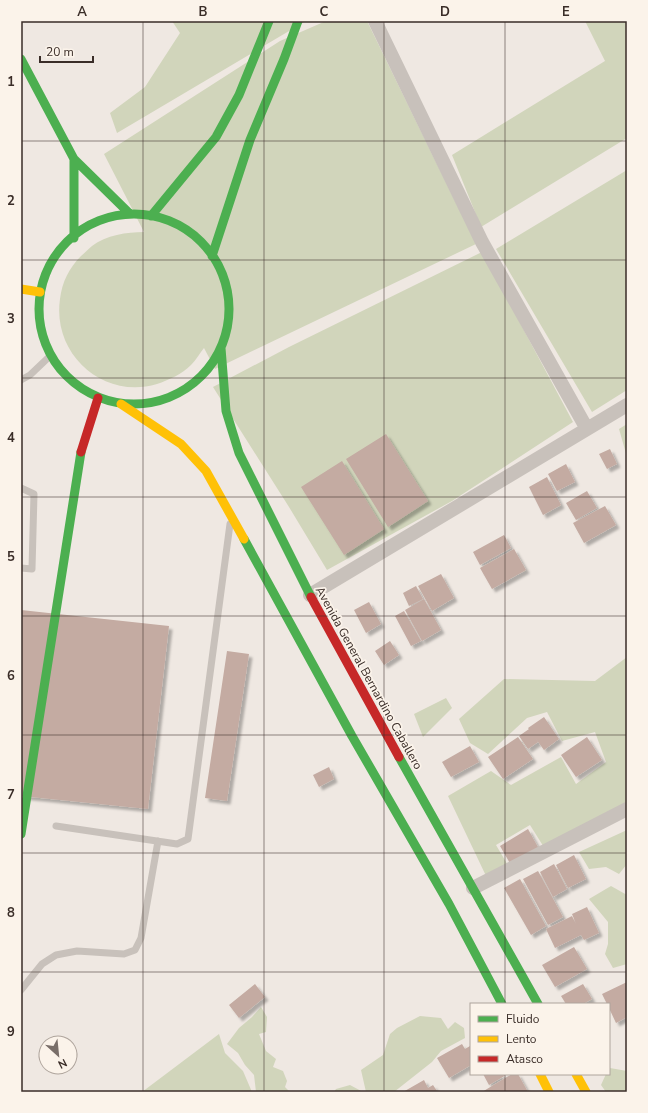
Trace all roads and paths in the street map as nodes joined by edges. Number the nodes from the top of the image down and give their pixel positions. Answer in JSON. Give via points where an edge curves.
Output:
{"nodes":[{"id":1,"x":269,"y":21,"type":"edge"},
{"id":2,"x":298,"y":21,"type":"edge"},
{"id":3,"x":375,"y":21,"type":"edge"},
{"id":4,"x":21,"y":58,"type":"edge"},
{"id":5,"x":74,"y":159,"type":"junction"},
{"id":6,"x":129,"y":213,"type":"junction"},
{"id":7,"x":151,"y":216,"type":"junction"},
{"id":8,"x":74,"y":238,"type":"junction"},
{"id":9,"x":212,"y":256,"type":"junction"},
{"id":10,"x":21,"y":289,"type":"edge"},
{"id":11,"x":40,"y":292,"type":"junction"},
{"id":12,"x":221,"y":348,"type":"junction"},
{"id":13,"x":50,"y":356,"type":"junction"},
{"id":14,"x":21,"y":380,"type":"edge"},
{"id":15,"x":98,"y":398,"type":"junction"},
{"id":16,"x":121,"y":404,"type":"junction"},
{"id":17,"x":627,"y":404,"type":"edge"},
{"id":18,"x":587,"y":428,"type":"junction"},
{"id":19,"x":21,"y":488,"type":"edge"},
{"id":20,"x":231,"y":516,"type":"junction"},
{"id":21,"x":21,"y":568,"type":"edge"},
{"id":22,"x":310,"y":595,"type":"junction"},
{"id":23,"x":627,"y":809,"type":"edge"},
{"id":24,"x":56,"y":826,"type":"dead end"},
{"id":25,"x":21,"y":834,"type":"edge"},
{"id":26,"x":158,"y":841,"type":"junction"},
{"id":27,"x":473,"y":888,"type":"junction"},
{"id":28,"x":21,"y":990,"type":"edge"},
{"id":29,"x":501,"y":1003,"type":"edge"},
{"id":30,"x":537,"y":1003,"type":"edge"},
{"id":31,"x":540,"y":1075,"type":"edge"},
{"id":32,"x":577,"y":1075,"type":"edge"},
{"id":33,"x":549,"y":1092,"type":"edge"},
{"id":34,"x":586,"y":1092,"type":"edge"}],
"edges":[{"from":1,"to":7,"type":"main road","via":[[239,95],[216,137]]},
{"from":2,"to":9,"type":"main road","via":[[250,140]]},
{"from":3,"to":18,"type":"street","via":[[482,242]]},
{"from":4,"to":5,"type":"main road"},
{"from":5,"to":6,"type":"main road"},
{"from":5,"to":8,"type":"main road"},
{"from":6,"to":7,"type":"main road"},
{"from":6,"to":8,"type":"main road","via":[[109,218]]},
{"from":7,"to":9,"type":"main road","via":[[168,220],[189,231]]},
{"from":8,"to":11,"type":"main road","via":[[60,250],[48,270]]},
{"from":9,"to":12,"type":"main road","via":[[222,271],[229,296],[229,322]]},
{"from":10,"to":11,"type":"main road"},
{"from":11,"to":13,"type":"main road","via":[[40,325]]},
{"from":12,"to":16,"type":"main road","via":[[208,370],[178,394],[144,404]]},
{"from":12,"to":22,"type":"main road","name":"Avenida General Bernardino Caballero","via":[[226,412],[239,453]]},
{"from":13,"to":14,"type":"lane"},
{"from":13,"to":15,"type":"main road","via":[[71,381]]},
{"from":15,"to":16,"type":"main road"},
{"from":15,"to":25,"type":"main road","via":[[82,448]]},
{"from":16,"to":20,"type":"main road","via":[[181,444],[206,472]]},
{"from":17,"to":18,"type":"street"},
{"from":18,"to":22,"type":"street"},
{"from":19,"to":21,"type":"lane","via":[[34,494],[32,569]]},
{"from":20,"to":26,"type":"lane","via":[[188,839],[177,844]]},
{"from":20,"to":29,"type":"main road","via":[[358,748],[449,904]]},
{"from":22,"to":27,"type":"main road","name":"Avenida General Bernardino Caballero"},
{"from":23,"to":27,"type":"street"},
{"from":24,"to":26,"type":"lane"},
{"from":26,"to":28,"type":"lane","via":[[141,938],[135,950],[124,954],[77,951],[56,955],[42,964]]},
{"from":27,"to":30,"type":"main road","name":"Avenida General Bernardino Caballero"},
{"from":31,"to":33,"type":"main road"},
{"from":32,"to":34,"type":"main road"}]}
